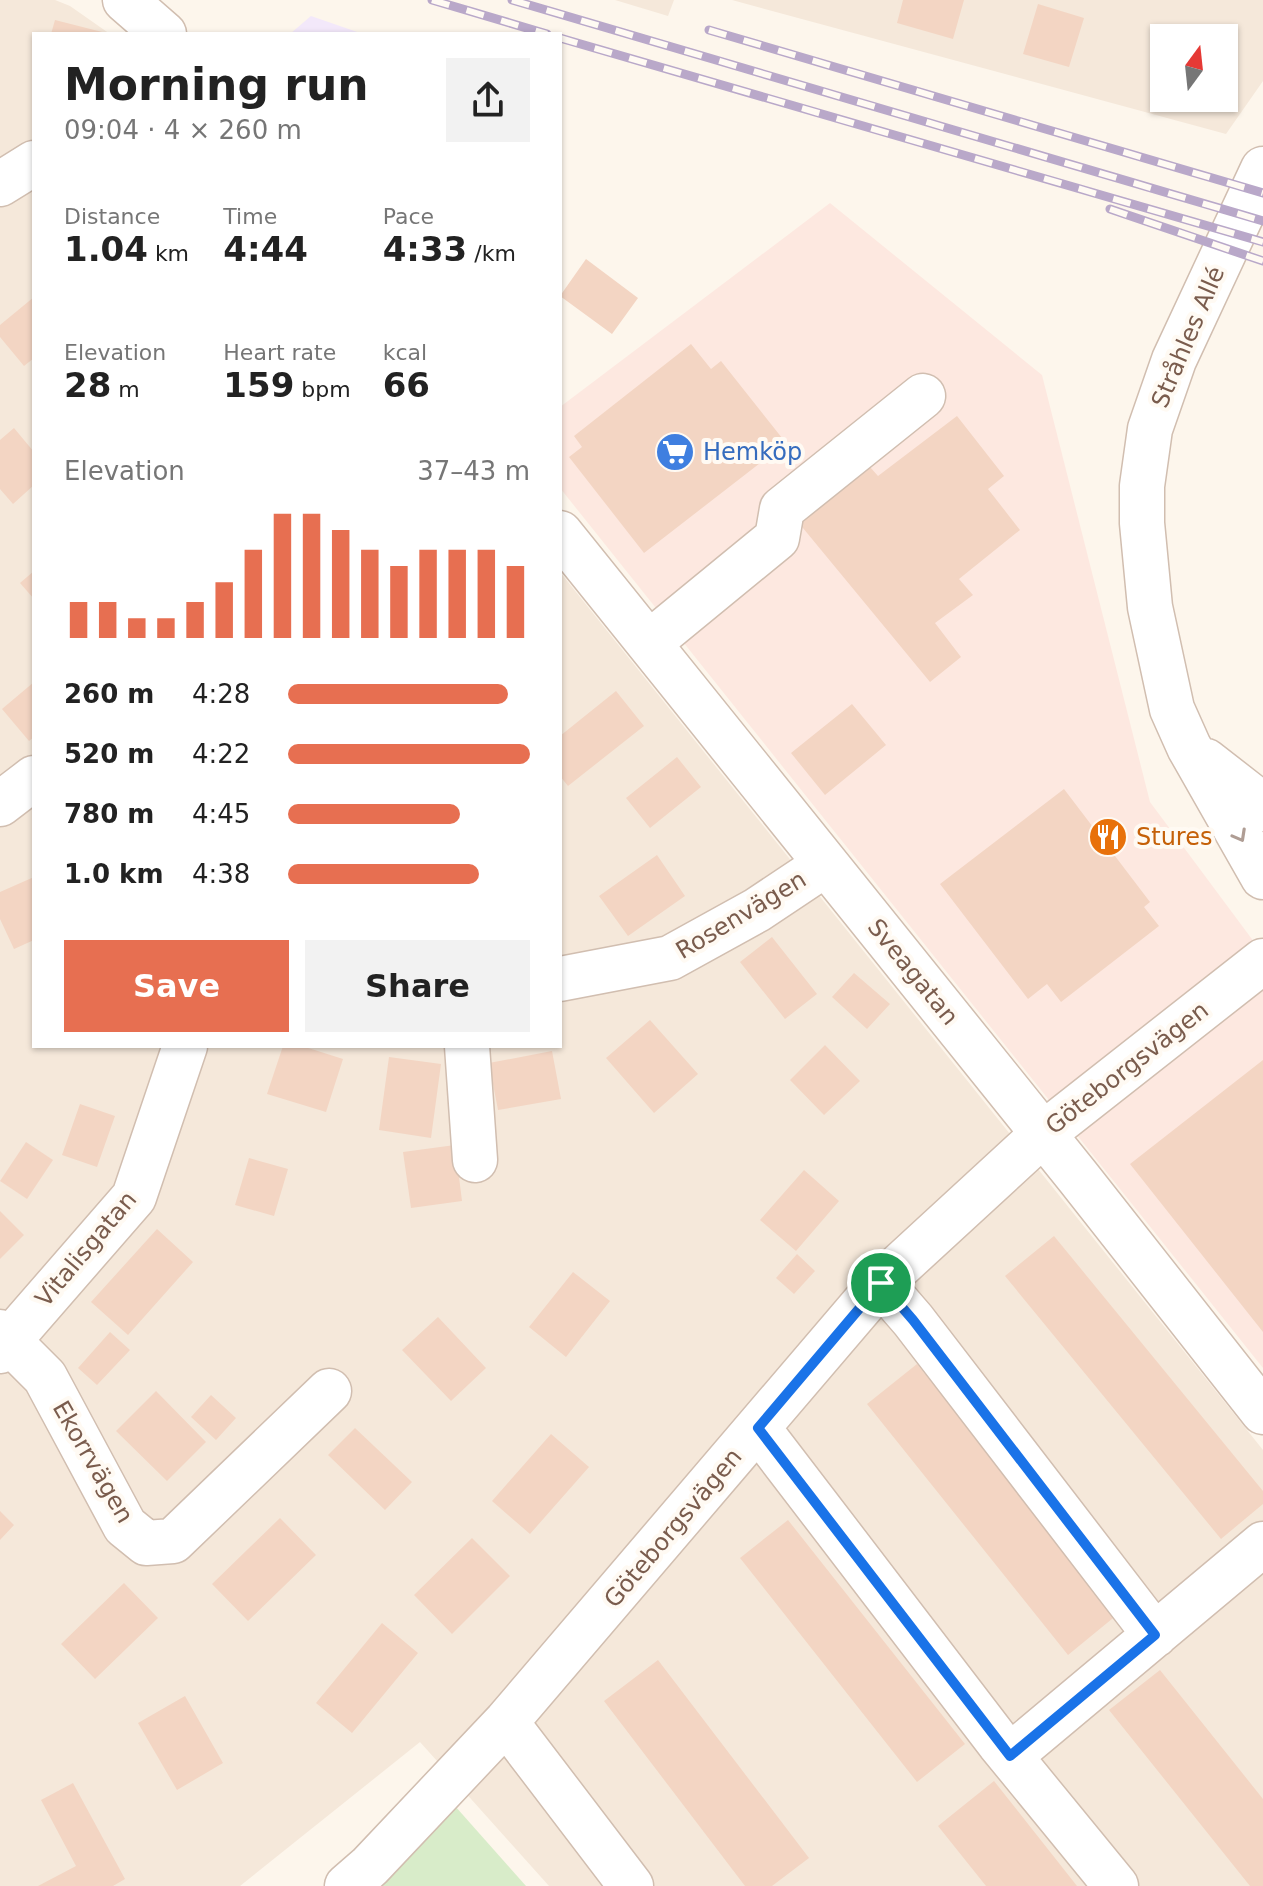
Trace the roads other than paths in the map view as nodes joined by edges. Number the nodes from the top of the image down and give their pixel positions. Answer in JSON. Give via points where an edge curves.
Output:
{"nodes":[{"id":1,"x":125,"y":0,"type":"edge"},
{"id":2,"x":162,"y":32,"type":"edge"},
{"id":3,"x":32,"y":164,"type":"edge"},
{"id":4,"x":1263,"y":169,"type":"edge"},
{"id":5,"x":0,"y":184,"type":"edge"},
{"id":6,"x":923,"y":396,"type":"dead end"},
{"id":7,"x":562,"y":535,"type":"edge"},
{"id":8,"x":649,"y":643,"type":"junction"},
{"id":9,"x":1189,"y":747,"type":"junction"},
{"id":10,"x":1263,"y":809,"type":"edge"},
{"id":11,"x":826,"y":864,"type":"junction"},
{"id":12,"x":1263,"y":877,"type":"edge"},
{"id":13,"x":1263,"y":961,"type":"edge"},
{"id":14,"x":562,"y":979,"type":"edge"},
{"id":15,"x":184,"y":1048,"type":"edge"},
{"id":16,"x":467,"y":1048,"type":"edge"},
{"id":17,"x":1043,"y":1134,"type":"junction"},
{"id":18,"x":475,"y":1160,"type":"dead end"},
{"id":19,"x":881,"y":1283,"type":"junction"},
{"id":20,"x":3,"y":1341,"type":"edge"},
{"id":21,"x":329,"y":1391,"type":"dead end"},
{"id":22,"x":1263,"y":1412,"type":"edge"},
{"id":23,"x":758,"y":1428,"type":"junction"},
{"id":24,"x":1263,"y":1544,"type":"edge"},
{"id":25,"x":1155,"y":1635,"type":"junction"},
{"id":26,"x":506,"y":1722,"type":"junction"},
{"id":27,"x":1010,"y":1756,"type":"junction"},
{"id":28,"x":347,"y":1886,"type":"edge"},
{"id":29,"x":631,"y":1886,"type":"edge"},
{"id":30,"x":1116,"y":1886,"type":"edge"}],
"edges":[{"from":1,"to":2,"type":"street"},
{"from":3,"to":5,"type":"street"},
{"from":4,"to":9,"type":"street","name":"Stråhles Allé","via":[[1174,360],[1150,429],[1142,486],[1150,607],[1172,709]]},
{"from":6,"to":8,"type":"street","via":[[782,509],[777,538]]},
{"from":7,"to":8,"type":"street","name":"Sveagatan"},
{"from":8,"to":11,"type":"street","name":"Sveagatan"},
{"from":9,"to":10,"type":"street","name":"Stråhles Allé"},
{"from":9,"to":12,"type":"street","name":"Stråhles Allé","one_way":true},
{"from":11,"to":14,"type":"street","name":"Rosenvägen","via":[[670,958]]},
{"from":11,"to":17,"type":"street","name":"Sveagatan"},
{"from":13,"to":17,"type":"street","name":"Göteborgsvägen"},
{"from":15,"to":20,"type":"street","name":"Vitalisgatan","via":[[134,1197]]},
{"from":16,"to":18,"type":"street"},
{"from":17,"to":19,"type":"street","name":"Göteborgsvägen"},
{"from":17,"to":22,"type":"street","name":"Sveagatan"},
{"from":19,"to":23,"type":"street","name":"Göteborgsvägen"},
{"from":19,"to":25,"type":"street"},
{"from":20,"to":21,"type":"street","name":"Ekorrvägen","via":[[45,1377],[125,1526],[146,1543],[173,1541]]},
{"from":23,"to":26,"type":"street","name":"Göteborgsvägen"},
{"from":23,"to":27,"type":"street"},
{"from":24,"to":25,"type":"street"},
{"from":25,"to":27,"type":"street"},
{"from":26,"to":28,"type":"street","name":"Göteborgsvägen"},
{"from":26,"to":29,"type":"street"},
{"from":27,"to":30,"type":"street"}]}
